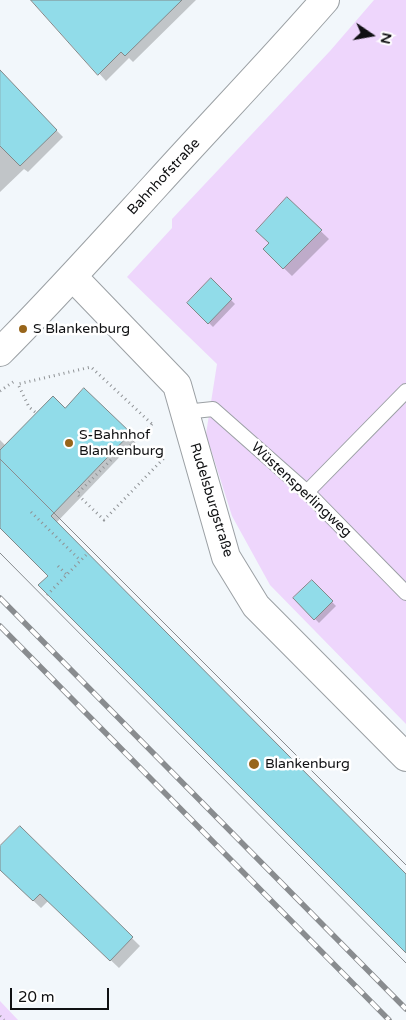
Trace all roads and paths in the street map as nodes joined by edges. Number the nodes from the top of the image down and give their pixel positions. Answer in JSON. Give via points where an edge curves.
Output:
{"nodes":[{"id":1,"x":325,"y":0,"type":"edge"},
{"id":2,"x":73,"y":277,"type":"junction"},
{"id":3,"x":0,"y":352,"type":"edge"},
{"id":4,"x":406,"y":391,"type":"edge"},
{"id":5,"x":35,"y":412,"type":"dead end"},
{"id":6,"x":185,"y":412,"type":"junction"},
{"id":7,"x":152,"y":424,"type":"junction"},
{"id":8,"x":168,"y":454,"type":"dead end"},
{"id":9,"x":307,"y":492,"type":"junction"},
{"id":10,"x":31,"y":512,"type":"dead end"},
{"id":11,"x":86,"y":556,"type":"dead end"},
{"id":12,"x":81,"y":561,"type":"junction"},
{"id":13,"x":58,"y":566,"type":"dead end"},
{"id":14,"x":67,"y":575,"type":"junction"},
{"id":15,"x":406,"y":593,"type":"edge"},
{"id":16,"x":47,"y":594,"type":"dead end"},
{"id":17,"x":406,"y":757,"type":"edge"},
{"id":18,"x":0,"y":1016,"type":"edge"},
{"id":19,"x":4,"y":1020,"type":"edge"}],
"edges":[{"from":1,"to":2,"type":"street","name":"Bahnhofstraße"},
{"from":2,"to":3,"type":"street","name":"Bahnhofstraße"},
{"from":2,"to":6,"type":"street","name":"Rudelsburgstraße","via":[[177,385]]},
{"from":4,"to":9,"type":"lane"},
{"from":5,"to":7,"type":"path","via":[[29,407],[18,384],[91,367]]},
{"from":6,"to":7,"type":"path"},
{"from":6,"to":9,"type":"lane","name":"Wüstensperlingweg","via":[[214,409]]},
{"from":6,"to":17,"type":"street","name":"Rudelsburgstraße","via":[[226,557],[256,606]]},
{"from":7,"to":8,"type":"path","via":[[133,444],[118,452],[77,494],[104,520]]},
{"from":9,"to":15,"type":"lane","name":"Wüstensperlingweg"},
{"from":10,"to":12,"type":"path"},
{"from":11,"to":12,"type":"path"},
{"from":12,"to":14,"type":"path"},
{"from":13,"to":14,"type":"path"},
{"from":14,"to":16,"type":"path"},
{"from":18,"to":19,"type":"path"}]}
